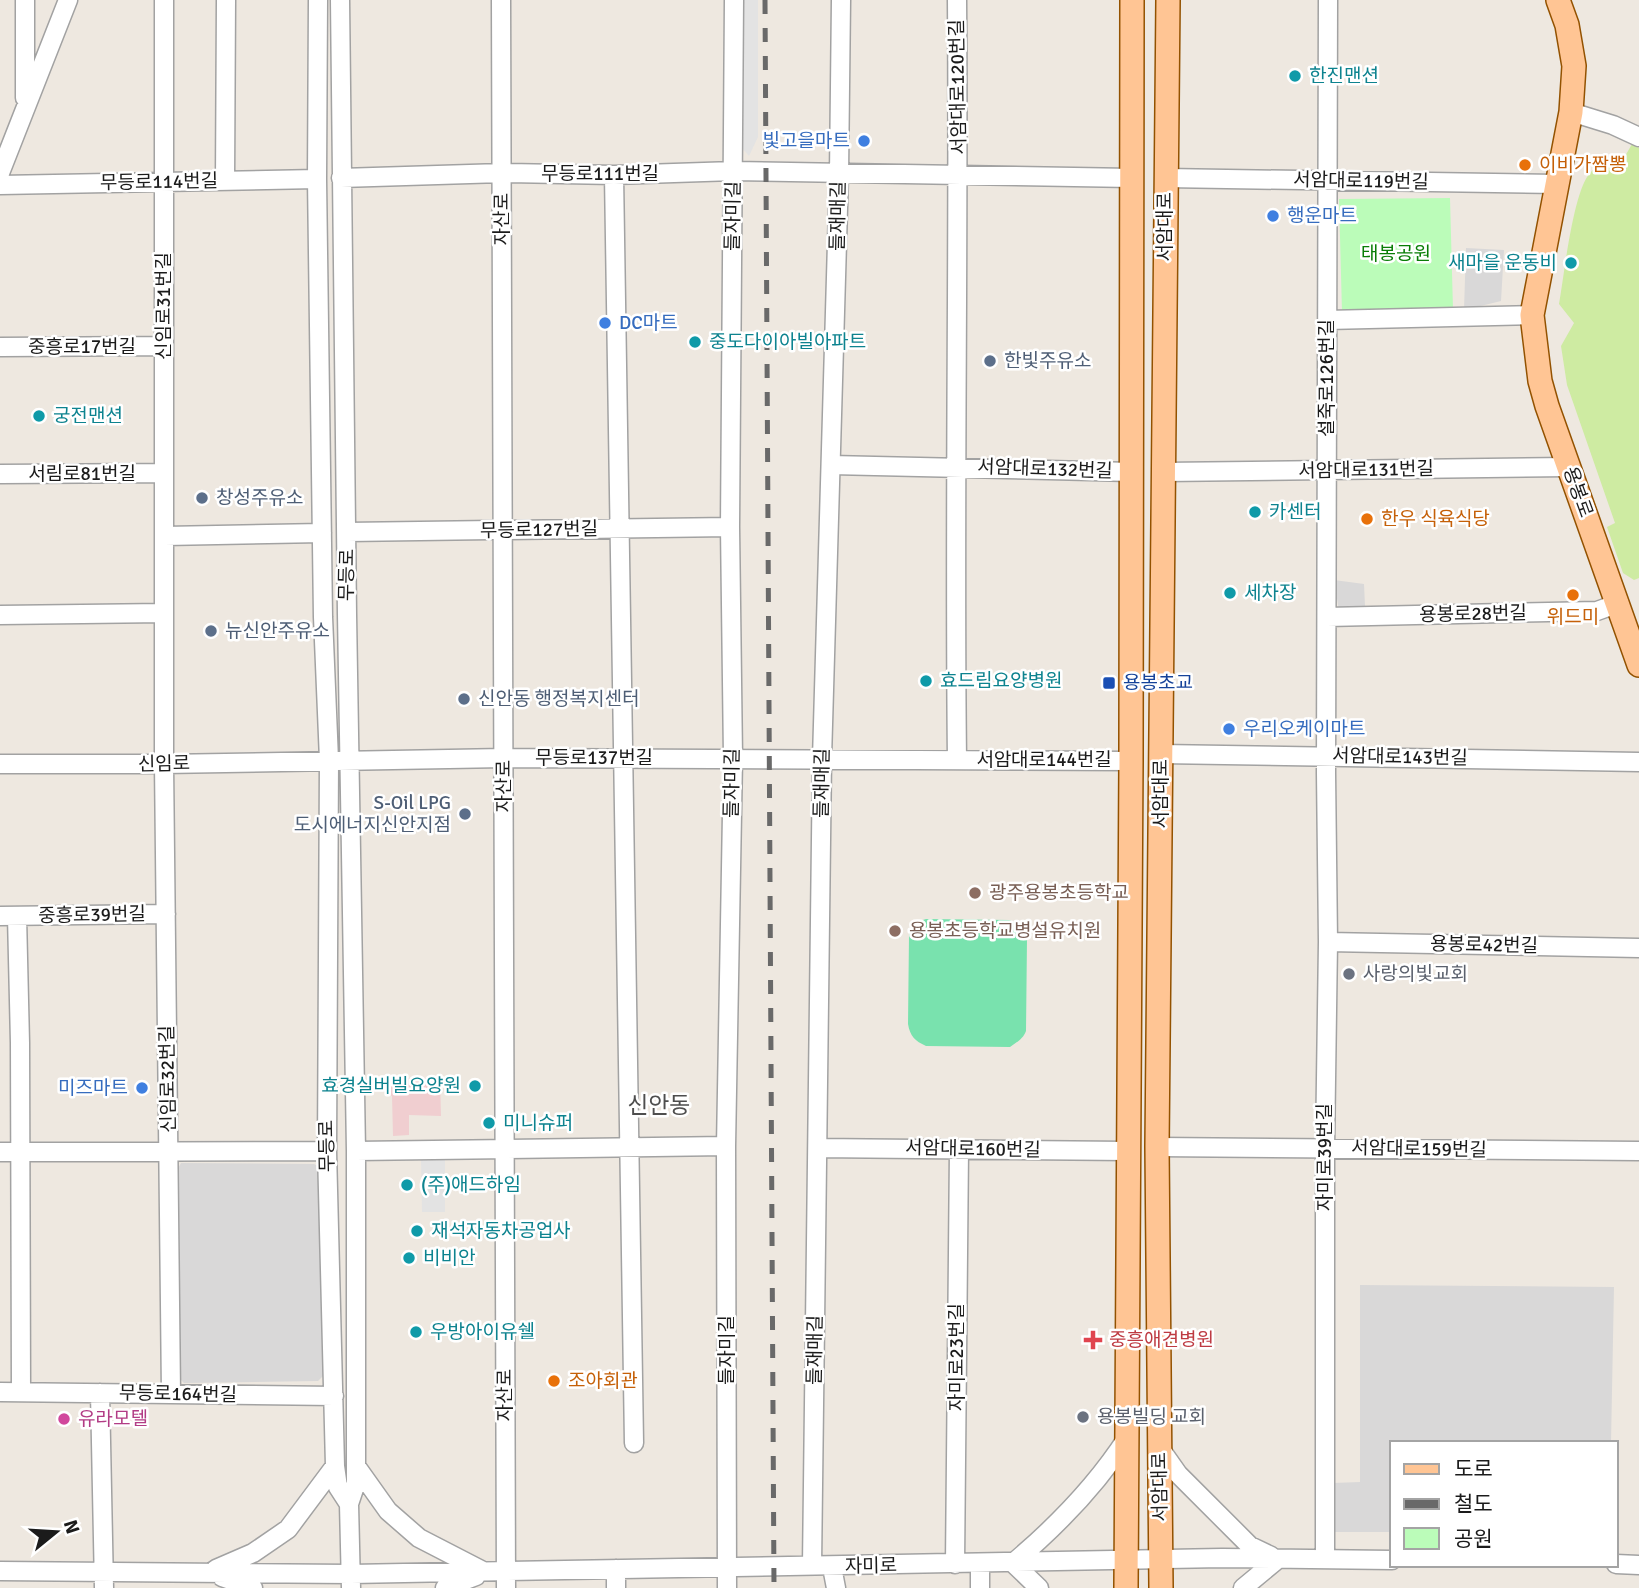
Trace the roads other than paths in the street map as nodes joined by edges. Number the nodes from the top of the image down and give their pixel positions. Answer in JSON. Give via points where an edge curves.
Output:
{"nodes":[{"id":1,"x":25,"y":0,"type":"edge"},
{"id":2,"x":68,"y":0,"type":"edge"},
{"id":3,"x":164,"y":0,"type":"edge"},
{"id":4,"x":226,"y":0,"type":"edge"},
{"id":5,"x":318,"y":0,"type":"edge"},
{"id":6,"x":340,"y":0,"type":"edge"},
{"id":7,"x":501,"y":0,"type":"edge"},
{"id":8,"x":734,"y":0,"type":"edge"},
{"id":9,"x":841,"y":0,"type":"edge"},
{"id":10,"x":957,"y":0,"type":"edge"},
{"id":11,"x":1132,"y":0,"type":"edge"},
{"id":12,"x":1168,"y":0,"type":"edge"},
{"id":13,"x":1328,"y":0,"type":"edge"},
{"id":14,"x":1559,"y":0,"type":"edge"},
{"id":15,"x":1573,"y":0,"type":"edge"},
{"id":16,"x":1574,"y":66,"type":"junction"},
{"id":17,"x":25,"y":109,"type":"junction"},
{"id":18,"x":1571,"y":112,"type":"junction"},
{"id":19,"x":1639,"y":136,"type":"edge"},
{"id":20,"x":734,"y":171,"type":"junction"},
{"id":21,"x":0,"y":173,"type":"edge"},
{"id":22,"x":502,"y":173,"type":"junction"},
{"id":23,"x":839,"y":174,"type":"junction"},
{"id":24,"x":958,"y":174,"type":"junction"},
{"id":25,"x":614,"y":175,"type":"junction"},
{"id":26,"x":341,"y":178,"type":"junction"},
{"id":27,"x":1132,"y":178,"type":"junction"},
{"id":28,"x":1166,"y":178,"type":"junction"},
{"id":29,"x":317,"y":179,"type":"junction"},
{"id":30,"x":164,"y":181,"type":"junction"},
{"id":31,"x":225,"y":181,"type":"junction"},
{"id":32,"x":1328,"y":181,"type":"junction"},
{"id":33,"x":1557,"y":184,"type":"junction"},
{"id":34,"x":0,"y":185,"type":"edge"},
{"id":35,"x":1532,"y":315,"type":"junction"},
{"id":36,"x":958,"y":317,"type":"joint"},
{"id":37,"x":1327,"y":320,"type":"junction"},
{"id":38,"x":164,"y":346,"type":"junction"},
{"id":39,"x":0,"y":347,"type":"edge"},
{"id":40,"x":831,"y":465,"type":"junction"},
{"id":41,"x":957,"y":467,"type":"junction"},
{"id":42,"x":1569,"y":467,"type":"junction"},
{"id":43,"x":1327,"y":471,"type":"junction"},
{"id":44,"x":1132,"y":472,"type":"junction"},
{"id":45,"x":1164,"y":472,"type":"junction"},
{"id":46,"x":164,"y":473,"type":"junction"},
{"id":47,"x":0,"y":474,"type":"edge"},
{"id":48,"x":730,"y":527,"type":"junction"},
{"id":49,"x":619,"y":528,"type":"junction"},
{"id":50,"x":503,"y":530,"type":"junction"},
{"id":51,"x":322,"y":533,"type":"junction"},
{"id":52,"x":348,"y":533,"type":"junction"},
{"id":53,"x":165,"y":536,"type":"junction"},
{"id":54,"x":1619,"y":603,"type":"junction"},
{"id":55,"x":955,"y":608,"type":"joint"},
{"id":56,"x":164,"y":613,"type":"junction"},
{"id":57,"x":1,"y":615,"type":"edge"},
{"id":58,"x":1327,"y":617,"type":"junction"},
{"id":59,"x":1639,"y":665,"type":"edge"},
{"id":60,"x":1161,"y":754,"type":"junction"},
{"id":61,"x":1326,"y":756,"type":"junction"},
{"id":62,"x":504,"y":758,"type":"junction"},
{"id":63,"x":623,"y":758,"type":"junction"},
{"id":64,"x":733,"y":758,"type":"junction"},
{"id":65,"x":822,"y":759,"type":"junction"},
{"id":66,"x":329,"y":760,"type":"junction"},
{"id":67,"x":351,"y":760,"type":"junction"},
{"id":68,"x":957,"y":760,"type":"junction"},
{"id":69,"x":1131,"y":761,"type":"junction"},
{"id":70,"x":1639,"y":762,"type":"edge"},
{"id":71,"x":0,"y":764,"type":"edge"},
{"id":72,"x":164,"y":764,"type":"junction"},
{"id":73,"x":166,"y":914,"type":"junction"},
{"id":74,"x":9,"y":916,"type":"edge"},
{"id":75,"x":1328,"y":942,"type":"junction"},
{"id":76,"x":1639,"y":948,"type":"edge"},
{"id":77,"x":629,"y":1146,"type":"junction"},
{"id":78,"x":726,"y":1146,"type":"junction"},
{"id":79,"x":818,"y":1147,"type":"junction"},
{"id":80,"x":1157,"y":1147,"type":"junction"},
{"id":81,"x":505,"y":1148,"type":"junction"},
{"id":82,"x":1325,"y":1148,"type":"junction"},
{"id":83,"x":958,"y":1149,"type":"junction"},
{"id":84,"x":327,"y":1151,"type":"junction"},
{"id":85,"x":356,"y":1151,"type":"junction"},
{"id":86,"x":1128,"y":1151,"type":"junction"},
{"id":87,"x":1639,"y":1151,"type":"edge"},
{"id":88,"x":0,"y":1152,"type":"edge"},
{"id":89,"x":20,"y":1152,"type":"junction"},
{"id":90,"x":169,"y":1152,"type":"junction"},
{"id":91,"x":0,"y":1392,"type":"edge"},
{"id":92,"x":21,"y":1392,"type":"junction"},
{"id":93,"x":100,"y":1393,"type":"junction"},
{"id":94,"x":171,"y":1394,"type":"junction"},
{"id":95,"x":334,"y":1395,"type":"junction"},
{"id":96,"x":1127,"y":1438,"type":"junction"},
{"id":97,"x":634,"y":1443,"type":"dead end"},
{"id":98,"x":1159,"y":1447,"type":"junction"},
{"id":99,"x":335,"y":1466,"type":"junction"},
{"id":100,"x":356,"y":1466,"type":"junction"},
{"id":101,"x":349,"y":1504,"type":"junction"},
{"id":102,"x":1278,"y":1559,"type":"junction"},
{"id":103,"x":1325,"y":1559,"type":"junction"},
{"id":104,"x":1161,"y":1560,"type":"junction"},
{"id":105,"x":1390,"y":1560,"type":"edge"},
{"id":106,"x":1126,"y":1561,"type":"junction"},
{"id":107,"x":980,"y":1563,"type":"junction"},
{"id":108,"x":1013,"y":1563,"type":"junction"},
{"id":109,"x":955,"y":1564,"type":"junction"},
{"id":110,"x":1618,"y":1564,"type":"edge"},
{"id":111,"x":1639,"y":1565,"type":"edge"},
{"id":112,"x":727,"y":1566,"type":"junction"},
{"id":113,"x":812,"y":1566,"type":"junction"},
{"id":114,"x":832,"y":1567,"type":"junction"},
{"id":115,"x":616,"y":1569,"type":"junction"},
{"id":116,"x":0,"y":1571,"type":"edge"},
{"id":117,"x":208,"y":1572,"type":"junction"},
{"id":118,"x":486,"y":1572,"type":"junction"},
{"id":119,"x":104,"y":1580,"type":"edge"},
{"id":120,"x":506,"y":1580,"type":"edge"},
{"id":121,"x":351,"y":1581,"type":"edge"},
{"id":122,"x":253,"y":1588,"type":"edge"},
{"id":123,"x":445,"y":1588,"type":"edge"},
{"id":124,"x":616,"y":1588,"type":"edge"},
{"id":125,"x":727,"y":1588,"type":"edge"},
{"id":126,"x":836,"y":1588,"type":"edge"},
{"id":127,"x":980,"y":1588,"type":"edge"},
{"id":128,"x":1039,"y":1588,"type":"edge"},
{"id":129,"x":1126,"y":1588,"type":"edge"},
{"id":130,"x":1161,"y":1588,"type":"edge"},
{"id":131,"x":1243,"y":1588,"type":"edge"}],
"edges":[{"from":1,"to":17,"type":"street"},
{"from":2,"to":17,"type":"street"},
{"from":3,"to":30,"type":"street","name":"신임로31번길"},
{"from":4,"to":31,"type":"street"},
{"from":5,"to":29,"type":"street","name":"무등로"},
{"from":6,"to":26,"type":"street","name":"무등로"},
{"from":7,"to":22,"type":"street","name":"자산로"},
{"from":8,"to":20,"type":"street","name":"들자미길"},
{"from":9,"to":23,"type":"street","name":"들재매길"},
{"from":10,"to":24,"type":"street","name":"서암대로120번길"},
{"from":11,"to":27,"type":"main road","name":"서암대로"},
{"from":12,"to":28,"type":"main road","name":"서암대로"},
{"from":13,"to":32,"type":"street","name":"설죽로126번길"},
{"from":14,"to":16,"type":"main road","name":"용봉로"},
{"from":15,"to":16,"type":"main road"},
{"from":16,"to":18,"type":"main road","name":"용봉로"},
{"from":17,"to":21,"type":"street"},
{"from":18,"to":19,"type":"street"},
{"from":18,"to":33,"type":"main road","name":"용봉로"},
{"from":20,"to":23,"type":"street","name":"무등로111번길"},
{"from":20,"to":25,"type":"street","name":"무등로111번길"},
{"from":20,"to":48,"type":"street","name":"들자미길"},
{"from":22,"to":25,"type":"street","name":"무등로111번길"},
{"from":22,"to":26,"type":"street","name":"무등로111번길"},
{"from":22,"to":50,"type":"street","name":"자산로"},
{"from":23,"to":24,"type":"street","name":"서암대로120번길"},
{"from":23,"to":40,"type":"street","name":"들재매길"},
{"from":24,"to":27,"type":"street","name":"서암대로120번길"},
{"from":24,"to":36,"type":"street","name":"서암대로120번길"},
{"from":25,"to":49,"type":"street"},
{"from":26,"to":52,"type":"street","name":"무등로"},
{"from":27,"to":44,"type":"main road","name":"서암대로"},
{"from":28,"to":32,"type":"street","name":"서암대로119번길"},
{"from":28,"to":45,"type":"main road","name":"서암대로"},
{"from":29,"to":31,"type":"street","name":"무등로114번길"},
{"from":29,"to":51,"type":"street","name":"무등로"},
{"from":30,"to":31,"type":"street","name":"무등로114번길"},
{"from":30,"to":34,"type":"street","name":"무등로114번길"},
{"from":30,"to":38,"type":"street","name":"신임로31번길"},
{"from":32,"to":33,"type":"street","name":"서암대로119번길"},
{"from":32,"to":37,"type":"street","name":"설죽로126번길"},
{"from":33,"to":35,"type":"main road","name":"용봉로"},
{"from":35,"to":37,"type":"street"},
{"from":35,"to":42,"type":"main road","name":"용봉로","via":[[1540,381]]},
{"from":36,"to":41,"type":"street","name":"서암대로132번길"},
{"from":37,"to":43,"type":"street","name":"설죽로126번길"},
{"from":38,"to":39,"type":"street","name":"중흥로17번길"},
{"from":38,"to":46,"type":"street","name":"신임로31번길"},
{"from":40,"to":41,"type":"street","name":"서암대로132번길"},
{"from":40,"to":65,"type":"street","name":"들재매길"},
{"from":41,"to":44,"type":"street","name":"서암대로132번길"},
{"from":41,"to":55,"type":"street","name":"서암대로132번길"},
{"from":42,"to":43,"type":"street","name":"서암대로131번길"},
{"from":42,"to":54,"type":"main road","name":"용봉로"},
{"from":43,"to":45,"type":"street","name":"서암대로131번길"},
{"from":43,"to":58,"type":"street","name":"설죽로126번길"},
{"from":44,"to":69,"type":"main road","name":"서암대로"},
{"from":45,"to":60,"type":"main road","name":"서암대로"},
{"from":46,"to":47,"type":"street","name":"서림로81번길"},
{"from":46,"to":53,"type":"street","name":"신임로31번길"},
{"from":48,"to":49,"type":"street","name":"무등로127번길"},
{"from":48,"to":64,"type":"street","name":"들자미길"},
{"from":49,"to":50,"type":"street","name":"무등로127번길"},
{"from":49,"to":63,"type":"street"},
{"from":50,"to":52,"type":"street","name":"무등로127번길"},
{"from":50,"to":62,"type":"street","name":"자산로"},
{"from":51,"to":53,"type":"street","name":"무등로"},
{"from":51,"to":66,"type":"street","name":"무등로"},
{"from":52,"to":67,"type":"street","name":"무등로"},
{"from":53,"to":56,"type":"street","name":"신임로31번길"},
{"from":54,"to":58,"type":"street","name":"용봉로28번길","via":[[1597,611]]},
{"from":54,"to":59,"type":"main road","name":"용봉로"},
{"from":55,"to":68,"type":"street","name":"서암대로144번길"},
{"from":56,"to":57,"type":"street"},
{"from":56,"to":72,"type":"street","name":"신임로31번길"},
{"from":58,"to":61,"type":"street","name":"설죽로126번길"},
{"from":60,"to":61,"type":"street","name":"서암대로143번길"},
{"from":60,"to":80,"type":"main road","name":"서암대로"},
{"from":61,"to":70,"type":"street","name":"서암대로143번길"},
{"from":61,"to":75,"type":"street","name":"자미로39번길"},
{"from":62,"to":63,"type":"street","name":"무등로137번길"},
{"from":62,"to":67,"type":"street","name":"무등로137번길"},
{"from":62,"to":81,"type":"street","name":"자산로"},
{"from":63,"to":64,"type":"street","name":"무등로137번길"},
{"from":63,"to":77,"type":"street"},
{"from":64,"to":65,"type":"street","name":"무등로137번길"},
{"from":64,"to":78,"type":"street","name":"들자미길"},
{"from":65,"to":68,"type":"street","name":"서암대로144번길"},
{"from":65,"to":79,"type":"street","name":"들재매길"},
{"from":66,"to":67,"type":"street","name":"무등로137번길"},
{"from":66,"to":72,"type":"street","name":"신임로"},
{"from":66,"to":84,"type":"street","name":"무등로"},
{"from":67,"to":85,"type":"street","name":"무등로"},
{"from":68,"to":69,"type":"street","name":"서암대로144번길"},
{"from":69,"to":86,"type":"main road","name":"서암대로"},
{"from":71,"to":72,"type":"street","name":"신임로"},
{"from":72,"to":73,"type":"street","name":"신임로32번길"},
{"from":73,"to":74,"type":"street","name":"중흥로39번길"},
{"from":73,"to":90,"type":"street","name":"신임로32번길"},
{"from":74,"to":89,"type":"street","name":"중흥로39번길","via":[[20,1043]]},
{"from":75,"to":76,"type":"street","name":"용봉로42번길"},
{"from":75,"to":82,"type":"street","name":"자미로39번길"},
{"from":77,"to":78,"type":"street","name":"무등로"},
{"from":77,"to":81,"type":"street","name":"무등로"},
{"from":77,"to":97,"type":"street"},
{"from":78,"to":112,"type":"street","name":"들자미길"},
{"from":79,"to":83,"type":"street","name":"서암대로160번길"},
{"from":79,"to":113,"type":"street","name":"들재매길"},
{"from":80,"to":82,"type":"street","name":"서암대로159번길"},
{"from":80,"to":98,"type":"main road","name":"서암대로"},
{"from":81,"to":85,"type":"street","name":"무등로"},
{"from":81,"to":120,"type":"street","name":"자산로"},
{"from":82,"to":87,"type":"street","name":"서암대로159번길"},
{"from":82,"to":103,"type":"street","name":"자미로39번길"},
{"from":83,"to":86,"type":"street","name":"서암대로160번길"},
{"from":83,"to":109,"type":"street","name":"자미로23번길"},
{"from":84,"to":90,"type":"street"},
{"from":84,"to":95,"type":"street","name":"무등로"},
{"from":85,"to":100,"type":"street","name":"무등로"},
{"from":86,"to":96,"type":"main road","name":"서암대로"},
{"from":88,"to":89,"type":"street"},
{"from":89,"to":90,"type":"street"},
{"from":89,"to":92,"type":"street","name":"중흥로39번길"},
{"from":90,"to":94,"type":"street","name":"신임로32번길"},
{"from":91,"to":92,"type":"street","name":"무등로164번길"},
{"from":92,"to":93,"type":"street","name":"무등로164번길"},
{"from":93,"to":94,"type":"street","name":"무등로164번길"},
{"from":93,"to":119,"type":"street"},
{"from":94,"to":95,"type":"street","name":"무등로164번길"},
{"from":95,"to":99,"type":"street","name":"무등로"},
{"from":96,"to":106,"type":"main road","name":"서암대로"},
{"from":96,"to":108,"type":"street","via":[[1105,1473]]},
{"from":98,"to":102,"type":"street","via":[[1178,1474],[1250,1546]]},
{"from":98,"to":104,"type":"main road","name":"서암대로"},
{"from":99,"to":101,"type":"street","name":"무등로","via":[[338,1487]]},
{"from":99,"to":117,"type":"street","via":[[288,1529],[253,1553]]},
{"from":100,"to":101,"type":"street","name":"무등로"},
{"from":100,"to":118,"type":"street","via":[[388,1511],[419,1538]]},
{"from":101,"to":121,"type":"street","name":"무등로"},
{"from":102,"to":103,"type":"street","name":"자미로"},
{"from":102,"to":104,"type":"street","name":"자미로"},
{"from":102,"to":131,"type":"street"},
{"from":103,"to":105,"type":"street","name":"자미로"},
{"from":104,"to":106,"type":"street","name":"자미로"},
{"from":104,"to":130,"type":"main road","name":"서암대로"},
{"from":106,"to":108,"type":"street","name":"자미로"},
{"from":106,"to":129,"type":"main road","name":"서암대로"},
{"from":107,"to":108,"type":"street","name":"자미로"},
{"from":107,"to":109,"type":"street","name":"자미로"},
{"from":107,"to":127,"type":"street"},
{"from":108,"to":128,"type":"street"},
{"from":109,"to":114,"type":"street","name":"자미로"},
{"from":110,"to":111,"type":"street"},
{"from":112,"to":113,"type":"street","name":"자미로"},
{"from":112,"to":115,"type":"street","name":"자미로"},
{"from":112,"to":125,"type":"street","name":"들자미길"},
{"from":113,"to":114,"type":"street","name":"자미로"},
{"from":114,"to":126,"type":"street"},
{"from":115,"to":120,"type":"street","name":"자미로"},
{"from":115,"to":124,"type":"street"},
{"from":116,"to":119,"type":"street","name":"자미로"},
{"from":117,"to":119,"type":"street","name":"자미로"},
{"from":117,"to":121,"type":"street","name":"자미로"},
{"from":117,"to":122,"type":"street"},
{"from":118,"to":120,"type":"street","name":"자미로"},
{"from":118,"to":121,"type":"street","name":"자미로"},
{"from":118,"to":123,"type":"street"}]}
